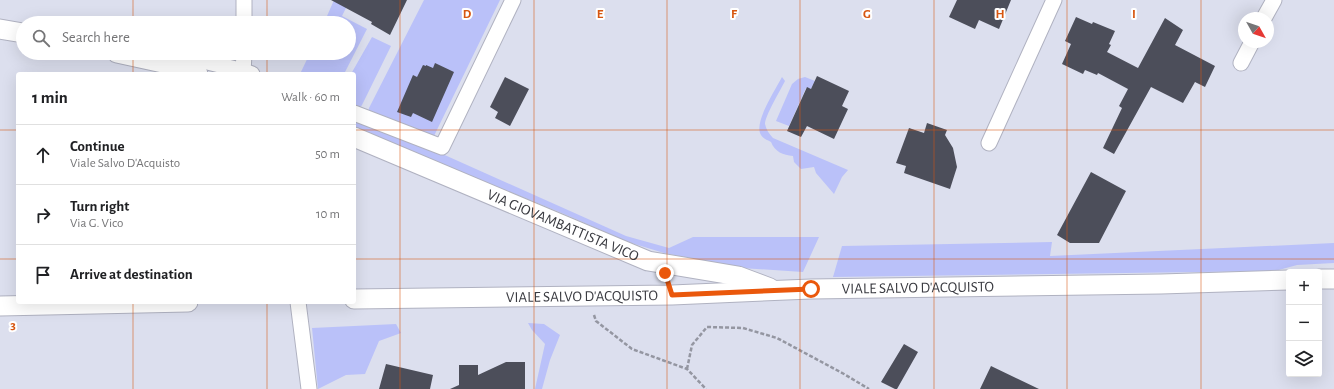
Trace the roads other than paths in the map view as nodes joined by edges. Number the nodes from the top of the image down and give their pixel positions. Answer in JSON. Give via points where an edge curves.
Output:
{"nodes":[{"id":1,"x":244,"y":0,"type":"edge"},
{"id":2,"x":513,"y":0,"type":"edge"},
{"id":3,"x":1054,"y":0,"type":"edge"},
{"id":4,"x":1274,"y":0,"type":"edge"},
{"id":5,"x":1267,"y":12,"type":"edge"},
{"id":6,"x":244,"y":16,"type":"edge"},
{"id":7,"x":0,"y":29,"type":"edge"},
{"id":8,"x":16,"y":32,"type":"edge"},
{"id":9,"x":1249,"y":48,"type":"edge"},
{"id":10,"x":149,"y":60,"type":"edge"},
{"id":11,"x":181,"y":60,"type":"edge"},
{"id":12,"x":198,"y":60,"type":"edge"},
{"id":13,"x":245,"y":60,"type":"edge"},
{"id":14,"x":1241,"y":63,"type":"dead end"},
{"id":15,"x":172,"y":65,"type":"junction"},
{"id":16,"x":192,"y":72,"type":"edge"},
{"id":17,"x":242,"y":72,"type":"edge"},
{"id":18,"x":246,"y":72,"type":"edge"},
{"id":19,"x":356,"y":114,"type":"edge"},
{"id":20,"x":356,"y":138,"type":"edge"},
{"id":21,"x":990,"y":143,"type":"dead end"},
{"id":22,"x":648,"y":261,"type":"junction"},
{"id":23,"x":1334,"y":279,"type":"edge"},
{"id":24,"x":1286,"y":280,"type":"edge"},
{"id":25,"x":1322,"y":280,"type":"edge"},
{"id":26,"x":780,"y":291,"type":"junction"},
{"id":27,"x":672,"y":295,"type":"junction"},
{"id":28,"x":356,"y":299,"type":"edge"},
{"id":29,"x":94,"y":304,"type":"edge"},
{"id":30,"x":298,"y":304,"type":"edge"},
{"id":31,"x":0,"y":306,"type":"edge"},
{"id":32,"x":310,"y":389,"type":"edge"}],
"edges":[{"from":1,"to":6,"type":"street"},
{"from":2,"to":19,"type":"street","via":[[442,147]]},
{"from":3,"to":21,"type":"street"},
{"from":4,"to":5,"type":"street"},
{"from":7,"to":8,"type":"street"},
{"from":9,"to":14,"type":"street"},
{"from":10,"to":15,"type":"street"},
{"from":11,"to":15,"type":"street"},
{"from":12,"to":17,"type":"street"},
{"from":13,"to":18,"type":"street"},
{"from":15,"to":16,"type":"street"},
{"from":20,"to":22,"type":"street","name":"VIA GIOVAMBATTISTA VICO"},
{"from":22,"to":26,"type":"street","name":"VIA GIOVAMBATTISTA VICO","via":[[738,276]]},
{"from":22,"to":27,"type":"street","via":[[665,273]]},
{"from":23,"to":25,"type":"street"},
{"from":24,"to":26,"type":"street","name":"VIALE SALVO D'ACQUISTO"},
{"from":26,"to":27,"type":"street","name":"VIALE SALVO D'ACQUISTO"},
{"from":27,"to":28,"type":"street","name":"VIALE SALVO D'ACQUISTO"},
{"from":29,"to":31,"type":"street"},
{"from":30,"to":32,"type":"street"}]}
